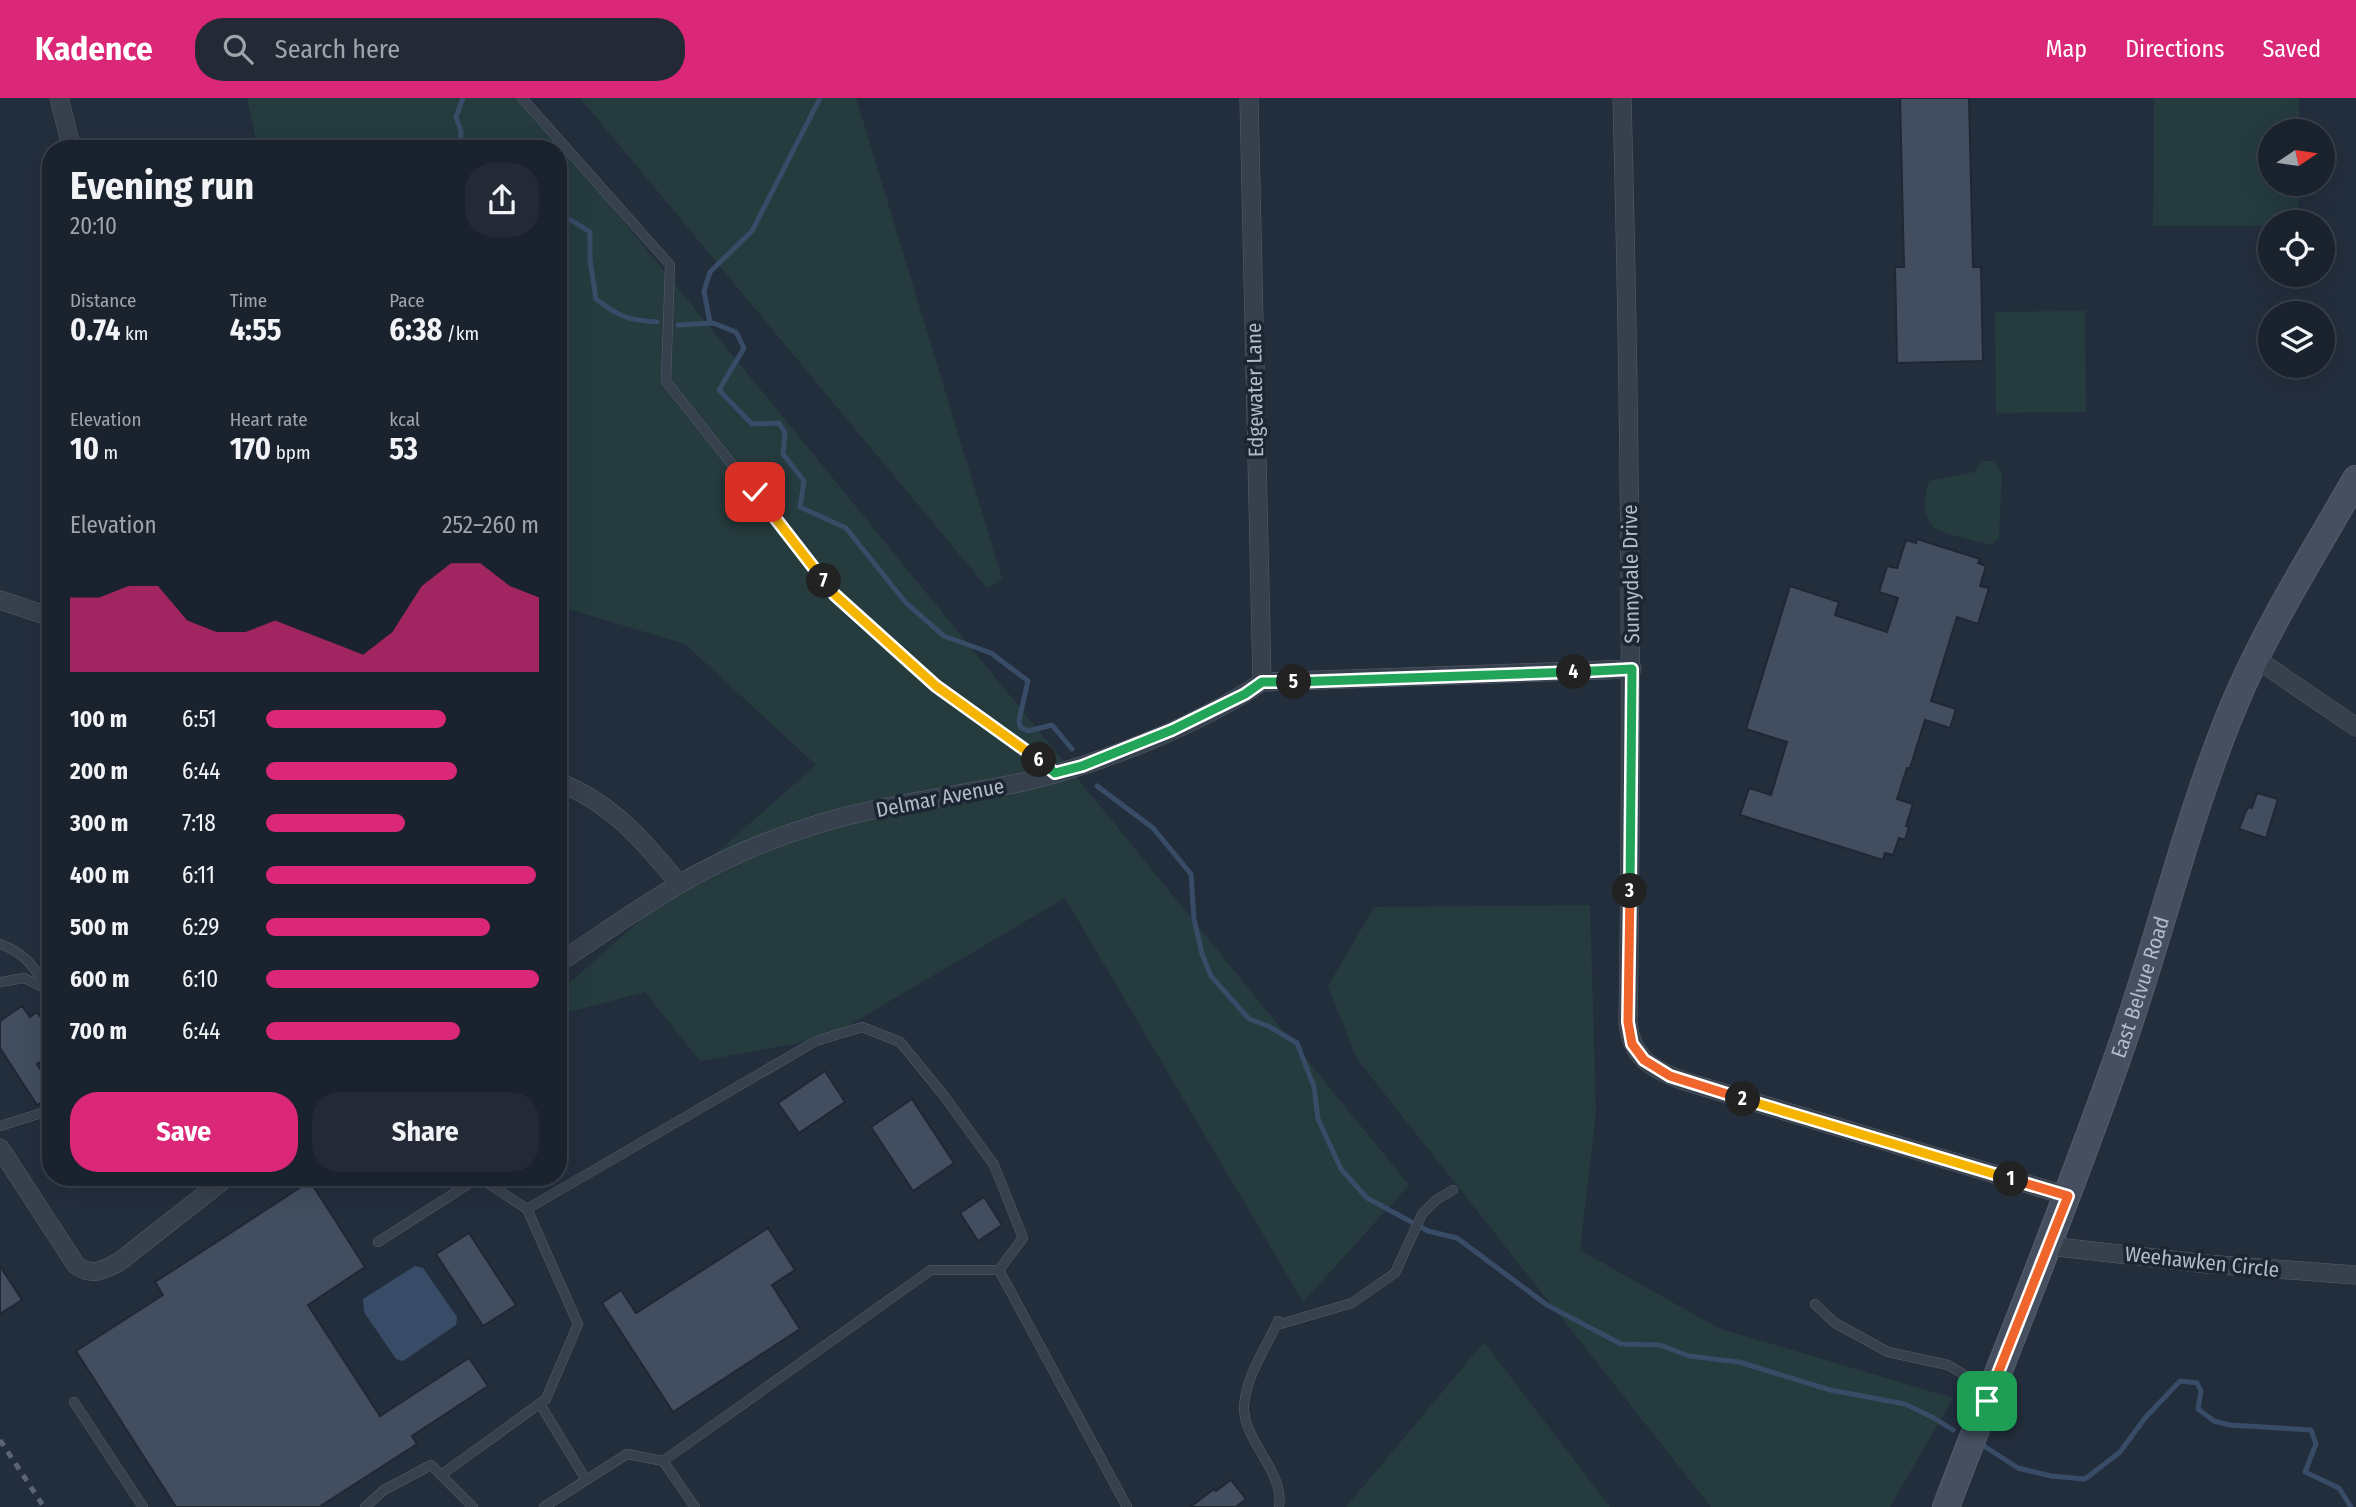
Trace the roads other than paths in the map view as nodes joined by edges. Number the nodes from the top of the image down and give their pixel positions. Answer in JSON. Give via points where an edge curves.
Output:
{"nodes":[{"id":1,"x":59,"y":98,"type":"edge"},
{"id":2,"x":522,"y":98,"type":"edge"},
{"id":3,"x":1249,"y":98,"type":"edge"},
{"id":4,"x":1622,"y":98,"type":"edge"},
{"id":5,"x":70,"y":140,"type":"edge"},
{"id":6,"x":559,"y":140,"type":"edge"},
{"id":7,"x":567,"y":149,"type":"edge"},
{"id":8,"x":2356,"y":479,"type":"edge"},
{"id":9,"x":0,"y":600,"type":"edge"},
{"id":10,"x":42,"y":614,"type":"edge"},
{"id":11,"x":2255,"y":658,"type":"junction"},
{"id":12,"x":1632,"y":669,"type":"junction"},
{"id":13,"x":1262,"y":682,"type":"junction"},
{"id":14,"x":2356,"y":727,"type":"edge"},
{"id":15,"x":1055,"y":773,"type":"junction"},
{"id":16,"x":567,"y":786,"type":"edge"},
{"id":17,"x":679,"y":884,"type":"junction"},
{"id":18,"x":0,"y":943,"type":"edge"},
{"id":19,"x":567,"y":957,"type":"edge"},
{"id":20,"x":42,"y":979,"type":"edge"},
{"id":21,"x":0,"y":982,"type":"edge"},
{"id":22,"x":42,"y":987,"type":"edge"},
{"id":23,"x":42,"y":1113,"type":"edge"},
{"id":24,"x":0,"y":1126,"type":"edge"},
{"id":25,"x":0,"y":1148,"type":"edge"},
{"id":26,"x":216,"y":1186,"type":"edge"},
{"id":27,"x":466,"y":1186,"type":"edge"},
{"id":28,"x":491,"y":1186,"type":"edge"},
{"id":29,"x":567,"y":1186,"type":"edge"},
{"id":30,"x":567,"y":1186,"type":"edge"},
{"id":31,"x":1453,"y":1190,"type":"dead end"},
{"id":32,"x":2068,"y":1196,"type":"junction"},
{"id":33,"x":527,"y":1209,"type":"junction"},
{"id":34,"x":378,"y":1242,"type":"dead end"},
{"id":35,"x":2049,"y":1246,"type":"junction"},
{"id":36,"x":999,"y":1270,"type":"junction"},
{"id":37,"x":2356,"y":1275,"type":"edge"},
{"id":38,"x":1815,"y":1304,"type":"dead end"},
{"id":39,"x":1991,"y":1390,"type":"junction"},
{"id":40,"x":74,"y":1402,"type":"dead end"},
{"id":41,"x":540,"y":1404,"type":"junction"},
{"id":42,"x":663,"y":1461,"type":"junction"},
{"id":43,"x":441,"y":1475,"type":"junction"},
{"id":44,"x":586,"y":1480,"type":"junction"},
{"id":45,"x":143,"y":1507,"type":"edge"},
{"id":46,"x":365,"y":1507,"type":"edge"},
{"id":47,"x":472,"y":1507,"type":"edge"},
{"id":48,"x":544,"y":1507,"type":"edge"},
{"id":49,"x":695,"y":1507,"type":"edge"},
{"id":50,"x":1126,"y":1507,"type":"edge"},
{"id":51,"x":1279,"y":1507,"type":"edge"},
{"id":52,"x":1946,"y":1507,"type":"edge"}],
"edges":[{"from":1,"to":5,"type":"street"},
{"from":2,"to":6,"type":"lane"},
{"from":3,"to":13,"type":"street","name":"Edgewater Lane"},
{"from":4,"to":12,"type":"street","name":"Sunnydale Drive"},
{"from":7,"to":15,"type":"lane","via":[[670,265],[666,382],[835,595],[936,686]]},
{"from":8,"to":11,"type":"street","name":"East Belvue Road"},
{"from":9,"to":10,"type":"street"},
{"from":11,"to":14,"type":"street"},
{"from":11,"to":32,"type":"street","name":"East Belvue Road","via":[[2207,775],[2119,1055]]},
{"from":12,"to":13,"type":"street","name":"Delmar Avenue"},
{"from":12,"to":32,"type":"street","name":"Sunnydale Drive","via":[[1628,1022],[1636,1052],[1656,1069],[1684,1081]]},
{"from":13,"to":15,"type":"street","name":"Delmar Avenue","via":[[1172,730]]},
{"from":15,"to":17,"type":"street","name":"Delmar Avenue","via":[[825,822],[741,853]]},
{"from":16,"to":17,"type":"street","via":[[619,817]]},
{"from":17,"to":19,"type":"street","name":"Delmar Avenue"},
{"from":18,"to":20,"type":"lane","via":[[27,958]]},
{"from":21,"to":22,"type":"lane","via":[[24,978]]},
{"from":23,"to":24,"type":"lane"},
{"from":25,"to":26,"type":"street","via":[[76,1265],[92,1273],[120,1262]]},
{"from":27,"to":34,"type":"lane"},
{"from":28,"to":33,"type":"lane"},
{"from":29,"to":33,"type":"lane"},
{"from":30,"to":36,"type":"lane","via":[[816,1041],[862,1027],[900,1042],[994,1165],[1023,1238]]},
{"from":31,"to":51,"type":"lane","via":[[1422,1214],[1395,1273],[1352,1303],[1278,1323],[1254,1369],[1244,1406],[1247,1423],[1277,1486]]},
{"from":32,"to":35,"type":"street","name":"East Belvue Road"},
{"from":33,"to":41,"type":"lane","via":[[578,1324]]},
{"from":35,"to":37,"type":"street","name":"Weehawken Circle"},
{"from":35,"to":39,"type":"street","name":"East Belvue Road"},
{"from":36,"to":42,"type":"lane","via":[[931,1270]]},
{"from":36,"to":50,"type":"lane"},
{"from":38,"to":39,"type":"lane","via":[[1835,1323],[1888,1352],[1948,1365]]},
{"from":39,"to":52,"type":"street","name":"East Belvue Road"},
{"from":40,"to":45,"type":"lane"},
{"from":41,"to":43,"type":"lane"},
{"from":41,"to":44,"type":"lane"},
{"from":42,"to":44,"type":"lane","via":[[627,1454]]},
{"from":42,"to":49,"type":"lane"},
{"from":43,"to":46,"type":"lane","via":[[431,1465],[384,1489]]},
{"from":43,"to":47,"type":"lane"},
{"from":44,"to":48,"type":"lane"}]}
